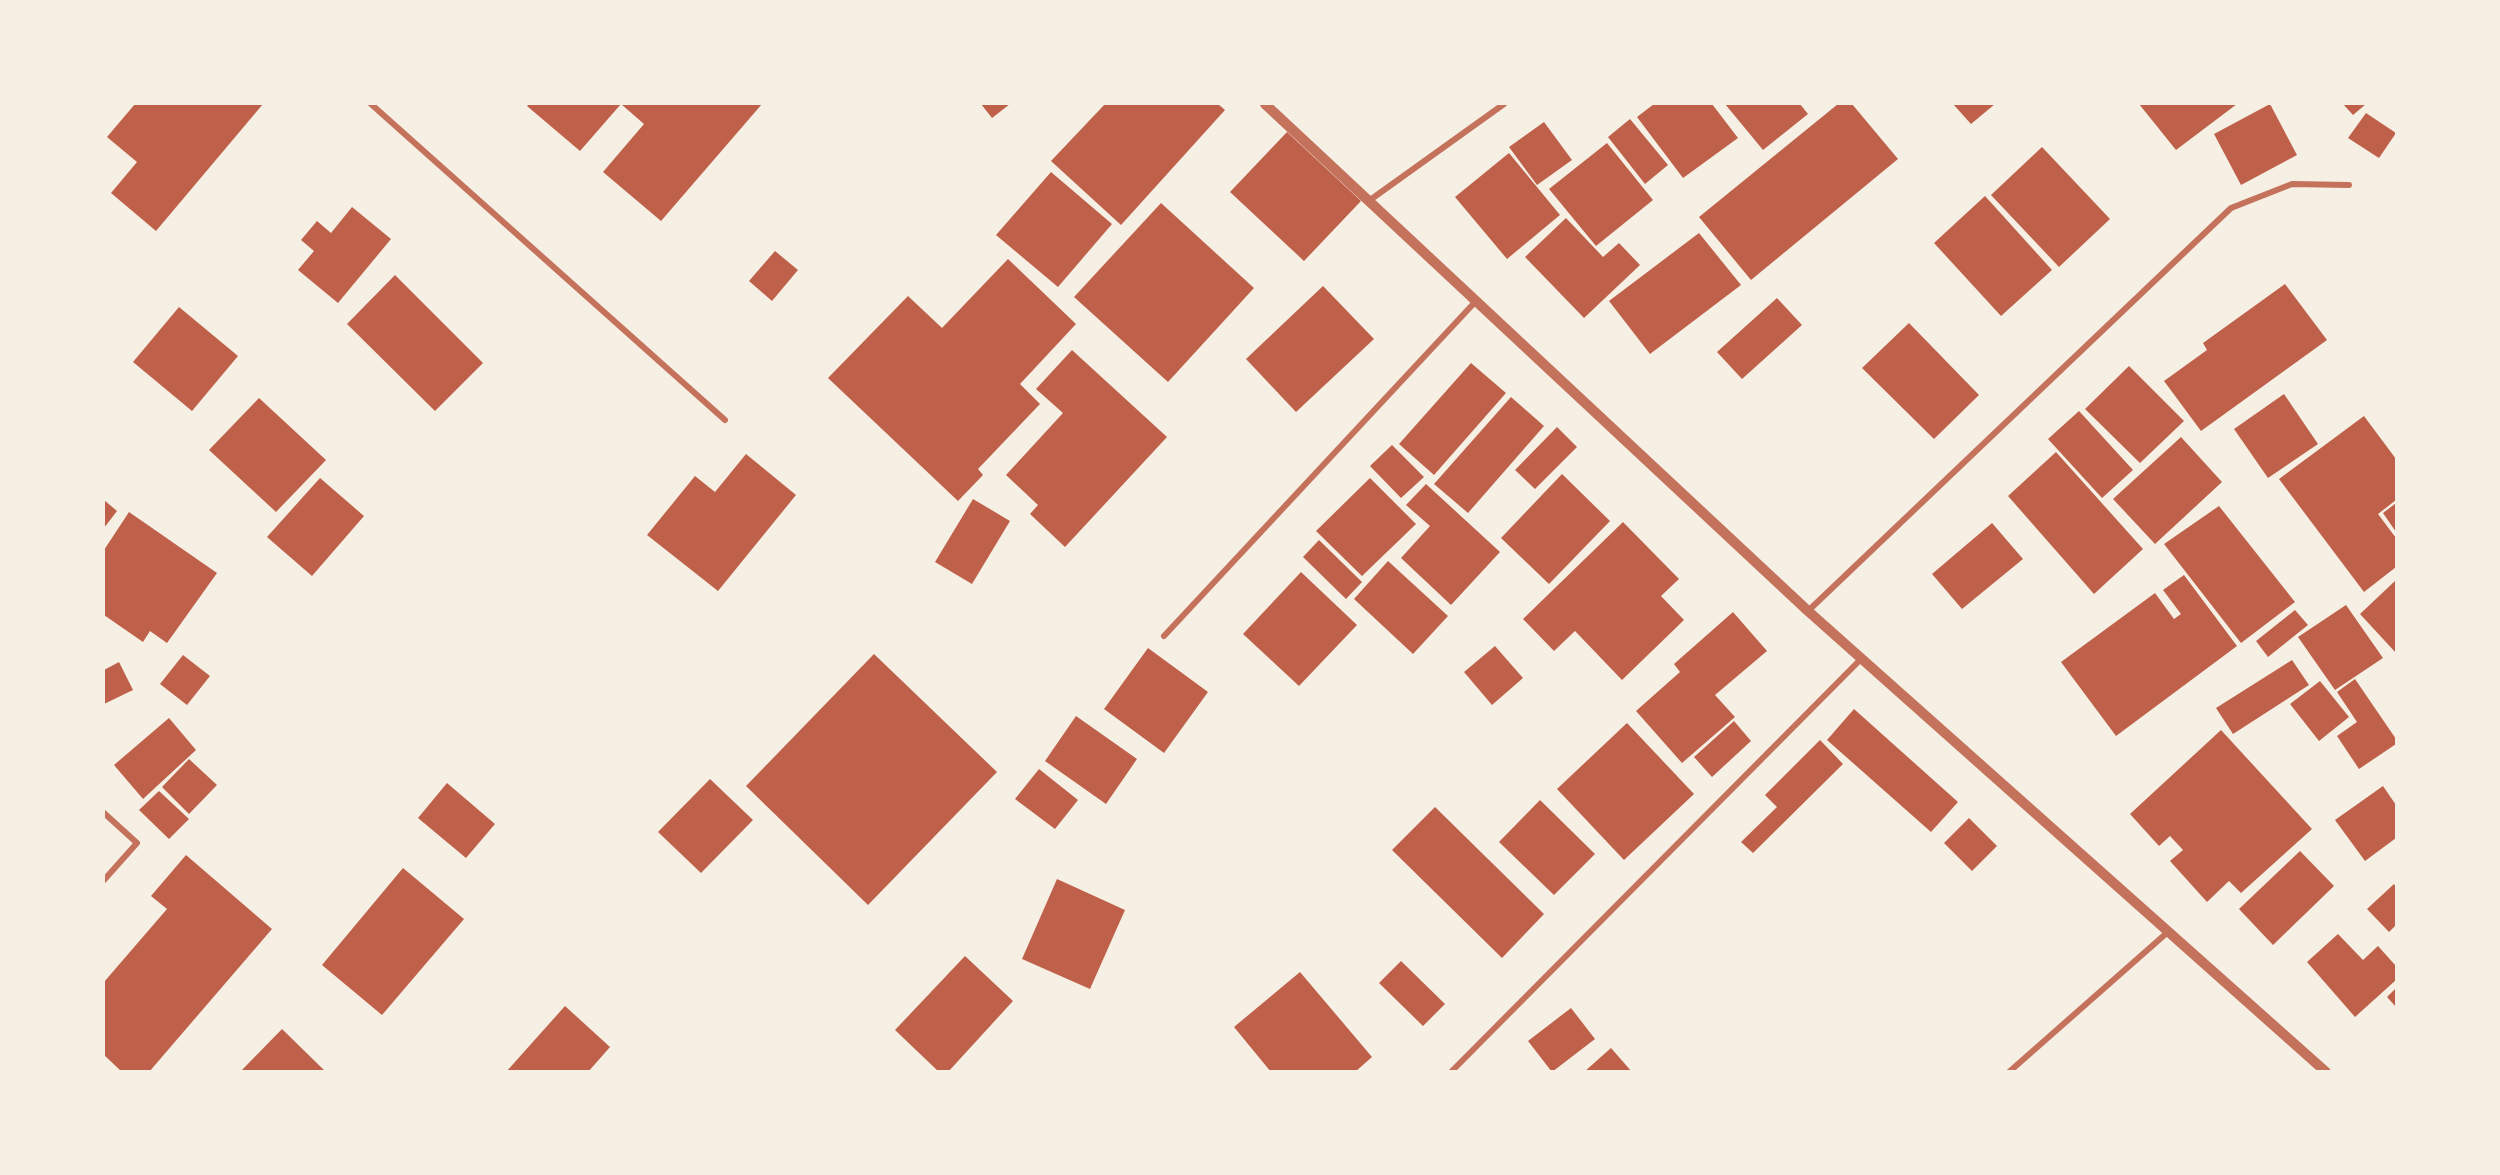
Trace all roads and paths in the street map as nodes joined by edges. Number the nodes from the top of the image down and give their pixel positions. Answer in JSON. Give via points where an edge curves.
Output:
{"nodes":[{"id":1,"x":371,"y":104,"type":"edge"},
{"id":2,"x":1265,"y":104,"type":"edge"},
{"id":3,"x":1504,"y":104,"type":"edge"},
{"id":4,"x":2349,"y":185,"type":"dead end"},
{"id":5,"x":1370,"y":200,"type":"junction"},
{"id":6,"x":1477,"y":300,"type":"junction"},
{"id":7,"x":725,"y":420,"type":"dead end"},
{"id":8,"x":1808,"y":611,"type":"junction"},
{"id":9,"x":1164,"y":636,"type":"dead end"},
{"id":10,"x":1861,"y":658,"type":"junction"},
{"id":11,"x":104,"y":813,"type":"edge"},
{"id":12,"x":104,"y":880,"type":"edge"},
{"id":13,"x":2169,"y":932,"type":"junction"},
{"id":14,"x":1451,"y":1071,"type":"edge"},
{"id":15,"x":2009,"y":1071,"type":"edge"},
{"id":16,"x":2326,"y":1071,"type":"edge"}],
"edges":[{"from":1,"to":7,"type":"street"},
{"from":2,"to":5,"type":"street"},
{"from":3,"to":5,"type":"street"},
{"from":4,"to":8,"type":"street","via":[[2292,184],[2231,208]]},
{"from":5,"to":6,"type":"street"},
{"from":6,"to":8,"type":"street"},
{"from":6,"to":9,"type":"street"},
{"from":8,"to":10,"type":"street"},
{"from":10,"to":13,"type":"street"},
{"from":10,"to":14,"type":"street"},
{"from":11,"to":12,"type":"street","via":[[137,843]]},
{"from":13,"to":15,"type":"street"},
{"from":13,"to":16,"type":"street"}]}
